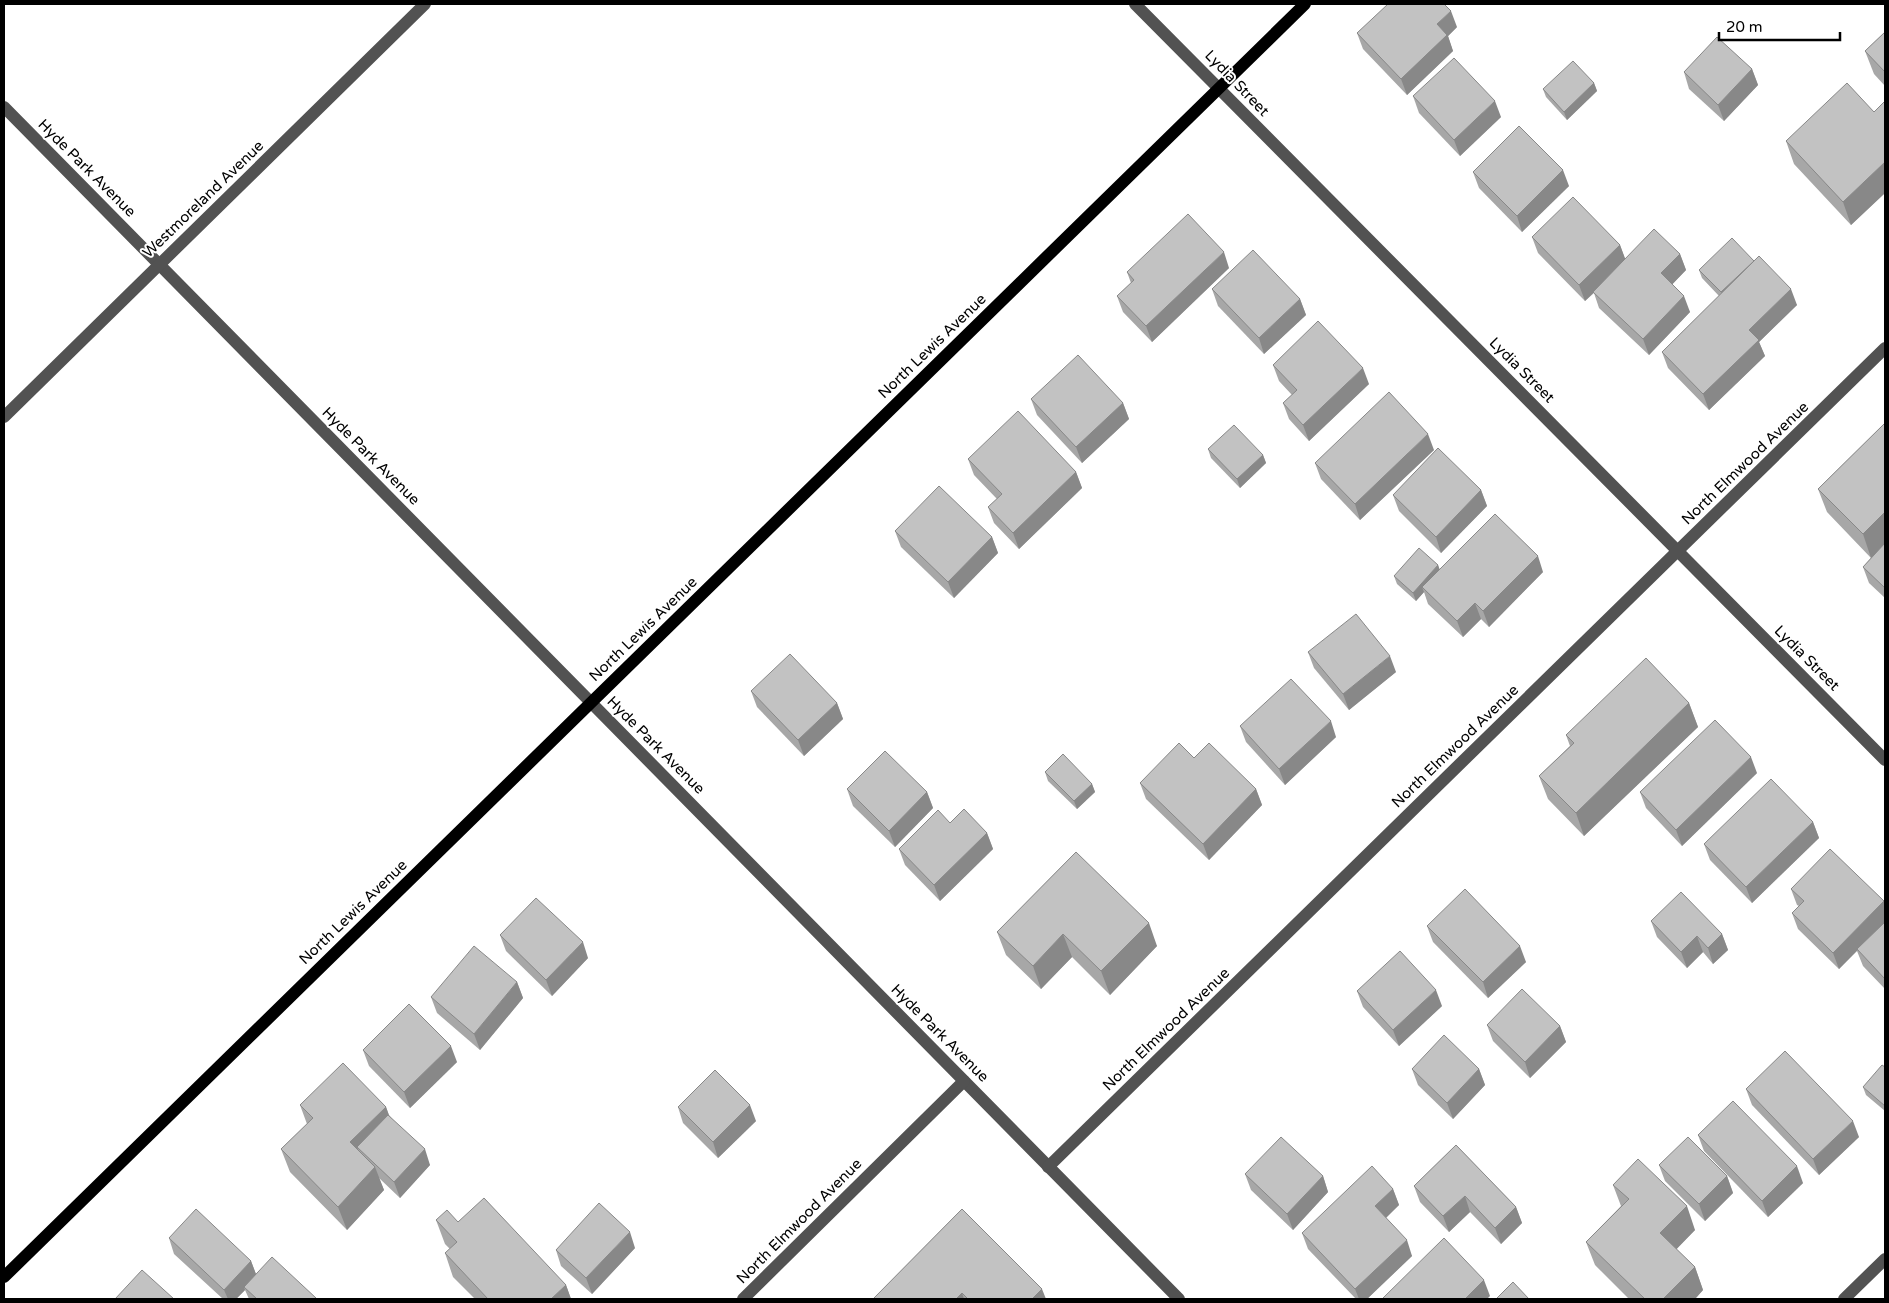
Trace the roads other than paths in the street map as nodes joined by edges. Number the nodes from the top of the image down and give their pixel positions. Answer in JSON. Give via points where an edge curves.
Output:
{"nodes":[{"id":1,"x":425,"y":4,"type":"edge"},
{"id":2,"x":1136,"y":4,"type":"edge"},
{"id":3,"x":1305,"y":4,"type":"edge"},
{"id":4,"x":1219,"y":88,"type":"junction"},
{"id":5,"x":4,"y":107,"type":"edge"},
{"id":6,"x":159,"y":265,"type":"junction"},
{"id":7,"x":1885,"y":348,"type":"edge"},
{"id":8,"x":4,"y":417,"type":"edge"},
{"id":9,"x":1678,"y":550,"type":"junction"},
{"id":10,"x":591,"y":702,"type":"junction"},
{"id":11,"x":1885,"y":760,"type":"edge"},
{"id":12,"x":964,"y":1081,"type":"junction"},
{"id":13,"x":1048,"y":1167,"type":"junction"},
{"id":14,"x":1885,"y":1259,"type":"edge"},
{"id":15,"x":4,"y":1277,"type":"edge"},
{"id":16,"x":743,"y":1299,"type":"edge"},
{"id":17,"x":1179,"y":1299,"type":"edge"},
{"id":18,"x":1844,"y":1299,"type":"edge"}],
"edges":[{"from":1,"to":6,"type":"street","name":"Westmoreland Avenue"},
{"from":2,"to":4,"type":"street","name":"Lydia Street"},
{"from":3,"to":4,"type":"main road","name":"North Lewis Avenue"},
{"from":4,"to":9,"type":"street","name":"Lydia Street"},
{"from":4,"to":10,"type":"main road","name":"North Lewis Avenue"},
{"from":5,"to":6,"type":"street","name":"Hyde Park Avenue"},
{"from":6,"to":8,"type":"street","name":"Westmoreland Avenue"},
{"from":6,"to":10,"type":"street","name":"Hyde Park Avenue"},
{"from":7,"to":9,"type":"street","name":"North Elmwood Avenue"},
{"from":9,"to":11,"type":"street","name":"Lydia Street"},
{"from":9,"to":13,"type":"street","name":"North Elmwood Avenue"},
{"from":10,"to":12,"type":"street","name":"Hyde Park Avenue"},
{"from":10,"to":15,"type":"main road","name":"North Lewis Avenue"},
{"from":12,"to":13,"type":"street","name":"Hyde Park Avenue"},
{"from":12,"to":16,"type":"street","name":"North Elmwood Avenue"},
{"from":13,"to":17,"type":"street","name":"Hyde Park Avenue"},
{"from":14,"to":18,"type":"street"}]}
